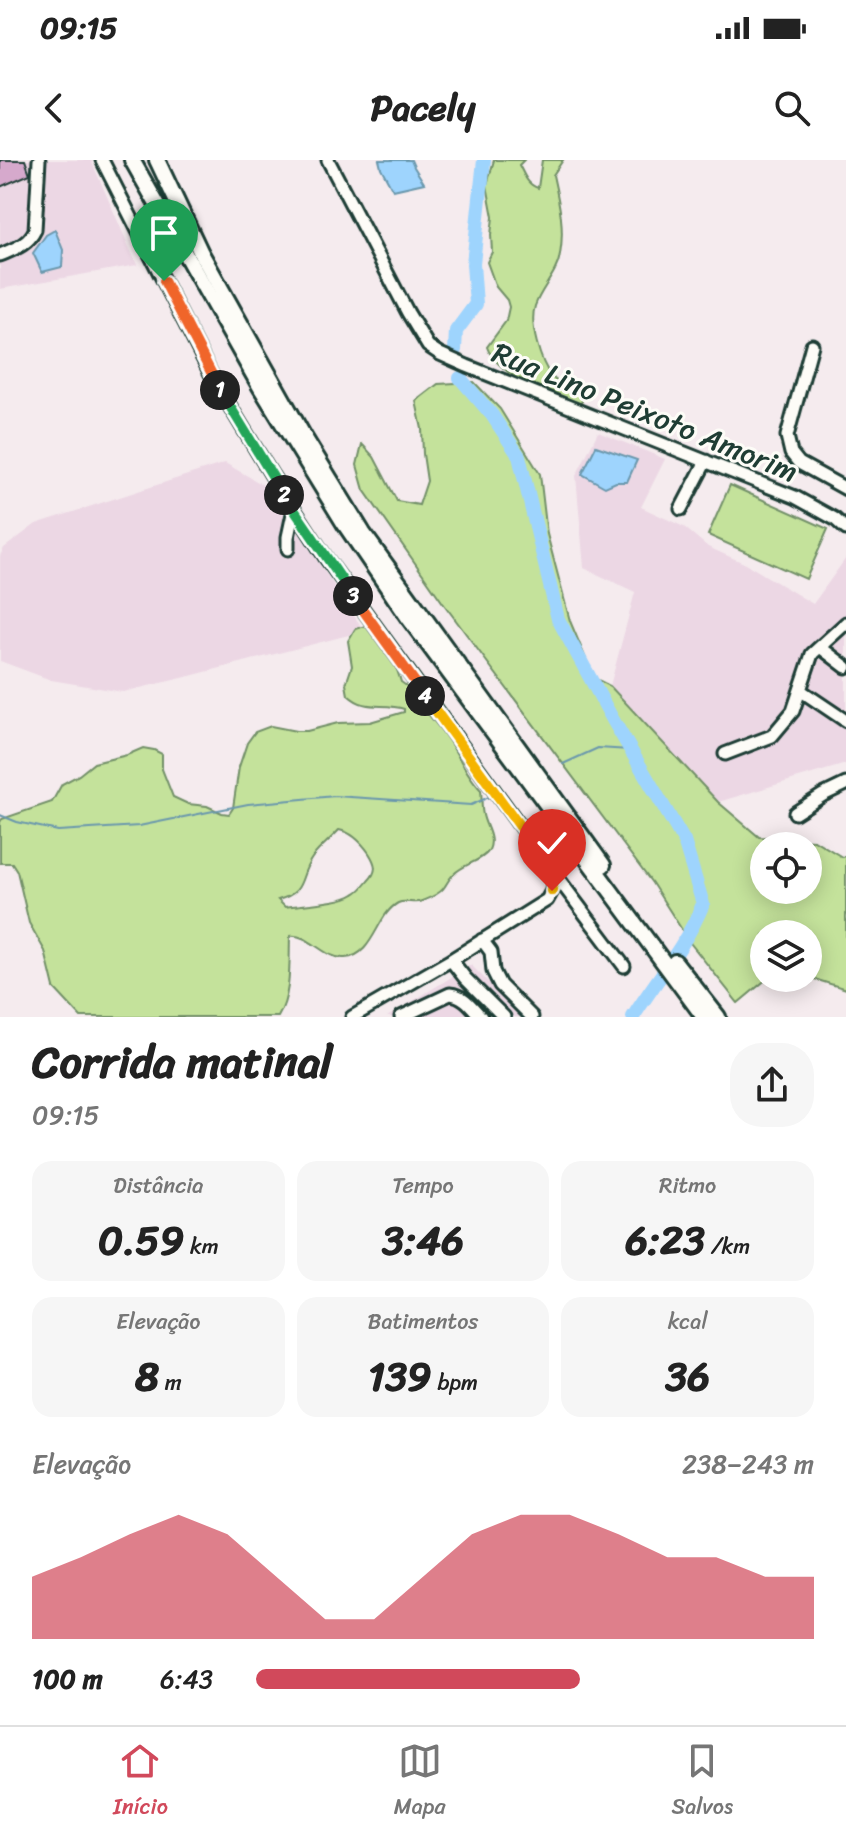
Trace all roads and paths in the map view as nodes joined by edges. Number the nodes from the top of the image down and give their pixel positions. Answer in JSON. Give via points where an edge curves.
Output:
{"nodes":[{"id":1,"x":39,"y":160,"type":"edge"},
{"id":2,"x":102,"y":160,"type":"edge"},
{"id":3,"x":132,"y":160,"type":"edge"},
{"id":4,"x":157,"y":160,"type":"edge"},
{"id":5,"x":328,"y":160,"type":"edge"},
{"id":6,"x":0,"y":255,"type":"edge"},
{"id":7,"x":812,"y":345,"type":"dead end"},
{"id":8,"x":706,"y":461,"type":"junction"},
{"id":9,"x":846,"y":489,"type":"edge"},
{"id":10,"x":294,"y":509,"type":"junction"},
{"id":11,"x":681,"y":509,"type":"dead end"},
{"id":12,"x":846,"y":529,"type":"edge"},
{"id":13,"x":288,"y":549,"type":"dead end"},
{"id":14,"x":846,"y":623,"type":"edge"},
{"id":15,"x":820,"y":647,"type":"junction"},
{"id":16,"x":846,"y":667,"type":"edge"},
{"id":17,"x":800,"y":690,"type":"junction"},
{"id":18,"x":846,"y":721,"type":"edge"},
{"id":19,"x":725,"y":754,"type":"dead end"},
{"id":20,"x":846,"y":784,"type":"edge"},
{"id":21,"x":795,"y":813,"type":"dead end"},
{"id":22,"x":554,"y":873,"type":"junction"},
{"id":23,"x":482,"y":940,"type":"junction"},
{"id":24,"x":656,"y":945,"type":"junction"},
{"id":25,"x":451,"y":960,"type":"junction"},
{"id":26,"x":624,"y":966,"type":"dead end"},
{"id":27,"x":680,"y":976,"type":"junction"},
{"id":28,"x":352,"y":1017,"type":"edge"},
{"id":29,"x":401,"y":1017,"type":"edge"},
{"id":30,"x":481,"y":1017,"type":"edge"},
{"id":31,"x":504,"y":1017,"type":"edge"},
{"id":32,"x":532,"y":1017,"type":"edge"},
{"id":33,"x":704,"y":1017,"type":"edge"},
{"id":34,"x":718,"y":1017,"type":"edge"}],
"edges":[{"from":1,"to":6,"type":"street","via":[[35,230],[22,245]]},
{"from":2,"to":10,"type":"street","via":[[214,380]]},
{"from":3,"to":24,"type":"main road","via":[[344,523],[408,617]]},
{"from":4,"to":24,"type":"main road","via":[[201,253],[363,533]]},
{"from":5,"to":8,"type":"street","name":"Rua Lino Peixoto Amorim","via":[[428,346]]},
{"from":7,"to":9,"type":"street","via":[[787,436],[791,453]]},
{"from":8,"to":11,"type":"street"},
{"from":8,"to":12,"type":"street","name":"Rua Lino Peixoto Amorim","via":[[795,497]]},
{"from":10,"to":13,"type":"street"},
{"from":10,"to":22,"type":"street"},
{"from":14,"to":15,"type":"street"},
{"from":15,"to":16,"type":"street"},
{"from":15,"to":17,"type":"street","via":[[812,654]]},
{"from":17,"to":18,"type":"street"},
{"from":17,"to":19,"type":"street","via":[[793,711],[772,736]]},
{"from":20,"to":21,"type":"street"},
{"from":22,"to":23,"type":"street","via":[[547,900]]},
{"from":22,"to":26,"type":"street"},
{"from":23,"to":25,"type":"street"},
{"from":23,"to":32,"type":"street","via":[[500,985]]},
{"from":24,"to":27,"type":"main road"},
{"from":25,"to":28,"type":"street"},
{"from":25,"to":31,"type":"street"},
{"from":27,"to":33,"type":"main road"},
{"from":27,"to":34,"type":"main road"},
{"from":29,"to":30,"type":"street","via":[[457,994]]}]}
